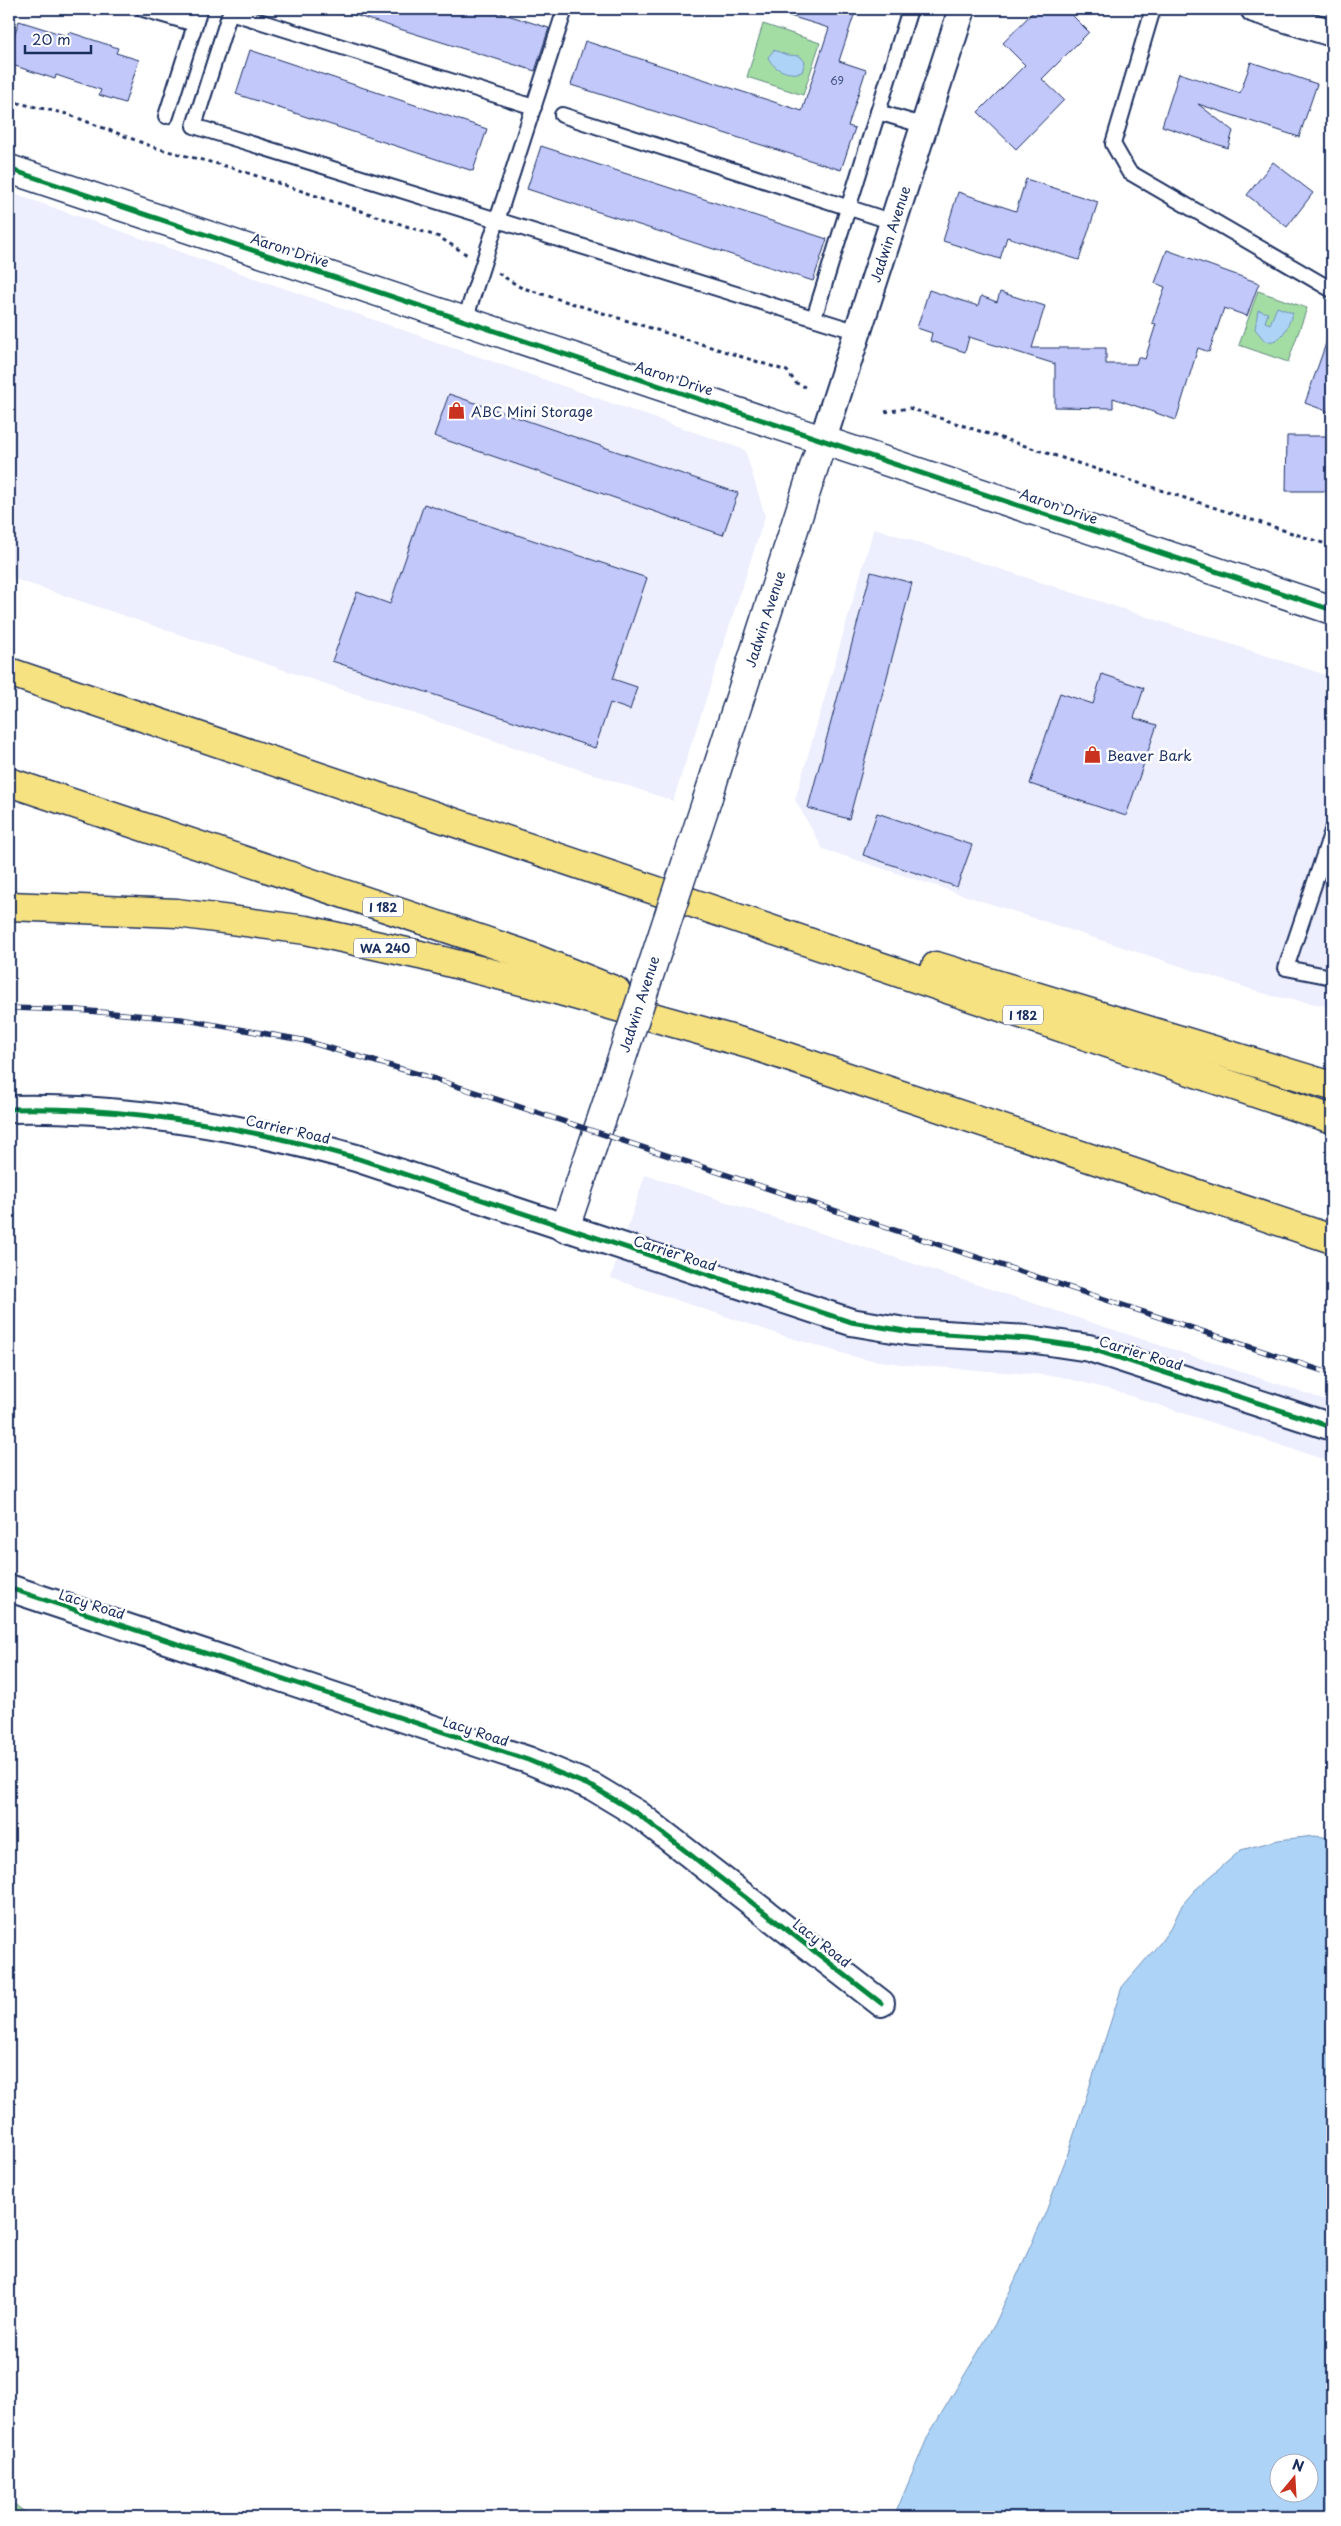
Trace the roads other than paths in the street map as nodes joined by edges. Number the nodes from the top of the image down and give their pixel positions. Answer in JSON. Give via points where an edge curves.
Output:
{"nodes":[{"id":1,"x":143,"y":9,"type":"edge"},
{"id":2,"x":200,"y":9,"type":"edge"},
{"id":3,"x":565,"y":9,"type":"edge"},
{"id":4,"x":910,"y":9,"type":"edge"},
{"id":5,"x":962,"y":9,"type":"edge"},
{"id":6,"x":1153,"y":9,"type":"edge"},
{"id":7,"x":1254,"y":9,"type":"edge"},
{"id":8,"x":231,"y":10,"type":"edge"},
{"id":9,"x":195,"y":24,"type":"junction"},
{"id":10,"x":1332,"y":33,"type":"edge"},
{"id":11,"x":534,"y":107,"type":"junction"},
{"id":12,"x":878,"y":112,"type":"junction"},
{"id":13,"x":562,"y":115,"type":"dead end"},
{"id":14,"x":166,"y":116,"type":"dead end"},
{"id":15,"x":924,"y":126,"type":"junction"},
{"id":16,"x":9,"y":169,"type":"edge"},
{"id":17,"x":848,"y":207,"type":"junction"},
{"id":18,"x":498,"y":220,"type":"junction"},
{"id":19,"x":894,"y":222,"type":"junction"},
{"id":20,"x":1332,"y":290,"type":"edge"},
{"id":21,"x":814,"y":318,"type":"junction"},
{"id":22,"x":465,"y":320,"type":"junction"},
{"id":23,"x":858,"y":332,"type":"junction"},
{"id":24,"x":823,"y":439,"type":"junction"},
{"id":25,"x":1332,"y":610,"type":"edge"},
{"id":26,"x":9,"y":672,"type":"edge"},
{"id":27,"x":9,"y":782,"type":"edge"},
{"id":28,"x":1332,"y":831,"type":"edge"},
{"id":29,"x":9,"y":906,"type":"edge"},
{"id":30,"x":715,"y":910,"type":"junction"},
{"id":31,"x":1332,"y":976,"type":"edge"},
{"id":32,"x":752,"y":1045,"type":"junction"},
{"id":33,"x":1332,"y":1086,"type":"edge"},
{"id":34,"x":9,"y":1109,"type":"edge"},
{"id":35,"x":1332,"y":1119,"type":"edge"},
{"id":36,"x":565,"y":1228,"type":"junction"},
{"id":37,"x":1332,"y":1239,"type":"edge"},
{"id":38,"x":1332,"y":1427,"type":"edge"},
{"id":39,"x":9,"y":1588,"type":"edge"},
{"id":40,"x":881,"y":2003,"type":"dead end"}],
"edges":[{"from":1,"to":9,"type":"lane"},
{"from":2,"to":9,"type":"lane"},
{"from":3,"to":11,"type":"lane"},
{"from":4,"to":12,"type":"lane"},
{"from":5,"to":15,"type":"street","name":"Jadwin Avenue"},
{"from":6,"to":20,"type":"lane","via":[[1113,144],[1129,172]]},
{"from":7,"to":10,"type":"street"},
{"from":8,"to":11,"type":"lane"},
{"from":8,"to":18,"type":"lane","via":[[194,126]]},
{"from":9,"to":14,"type":"lane"},
{"from":11,"to":18,"type":"lane"},
{"from":12,"to":15,"type":"lane"},
{"from":12,"to":17,"type":"lane"},
{"from":13,"to":17,"type":"lane"},
{"from":15,"to":19,"type":"street","name":"Jadwin Avenue"},
{"from":16,"to":22,"type":"street","name":"Aaron Drive"},
{"from":17,"to":19,"type":"lane"},
{"from":17,"to":21,"type":"lane"},
{"from":18,"to":21,"type":"lane"},
{"from":18,"to":22,"type":"lane"},
{"from":19,"to":23,"type":"street","name":"Jadwin Avenue"},
{"from":21,"to":23,"type":"lane"},
{"from":22,"to":24,"type":"street","name":"Aaron Drive"},
{"from":23,"to":24,"type":"street","name":"Jadwin Avenue"},
{"from":24,"to":25,"type":"street","name":"Aaron Drive"},
{"from":24,"to":36,"type":"street","name":"Jadwin Avenue","bridge":true},
{"from":26,"to":30,"type":"highway","number":"I 182"},
{"from":27,"to":32,"type":"highway","number":"I 182","via":[[521,953]]},
{"from":28,"to":31,"type":"lane","via":[[1286,968]]},
{"from":29,"to":32,"type":"highway","number":"WA 240","via":[[177,913],[306,930],[548,988]]},
{"from":30,"to":33,"type":"highway","via":[[854,941]]},
{"from":30,"to":35,"type":"highway","number":"I 182"},
{"from":32,"to":37,"type":"highway","number":"I 182"},
{"from":34,"to":36,"type":"street","name":"Carrier Road","via":[[123,1113],[240,1129],[356,1158]]},
{"from":36,"to":38,"type":"street","name":"Carrier Road","via":[[850,1322],[911,1332],[1029,1339],[1089,1348]]},
{"from":39,"to":40,"type":"street","name":"Lacy Road","via":[[528,1760],[593,1787],[638,1814]]}]}
